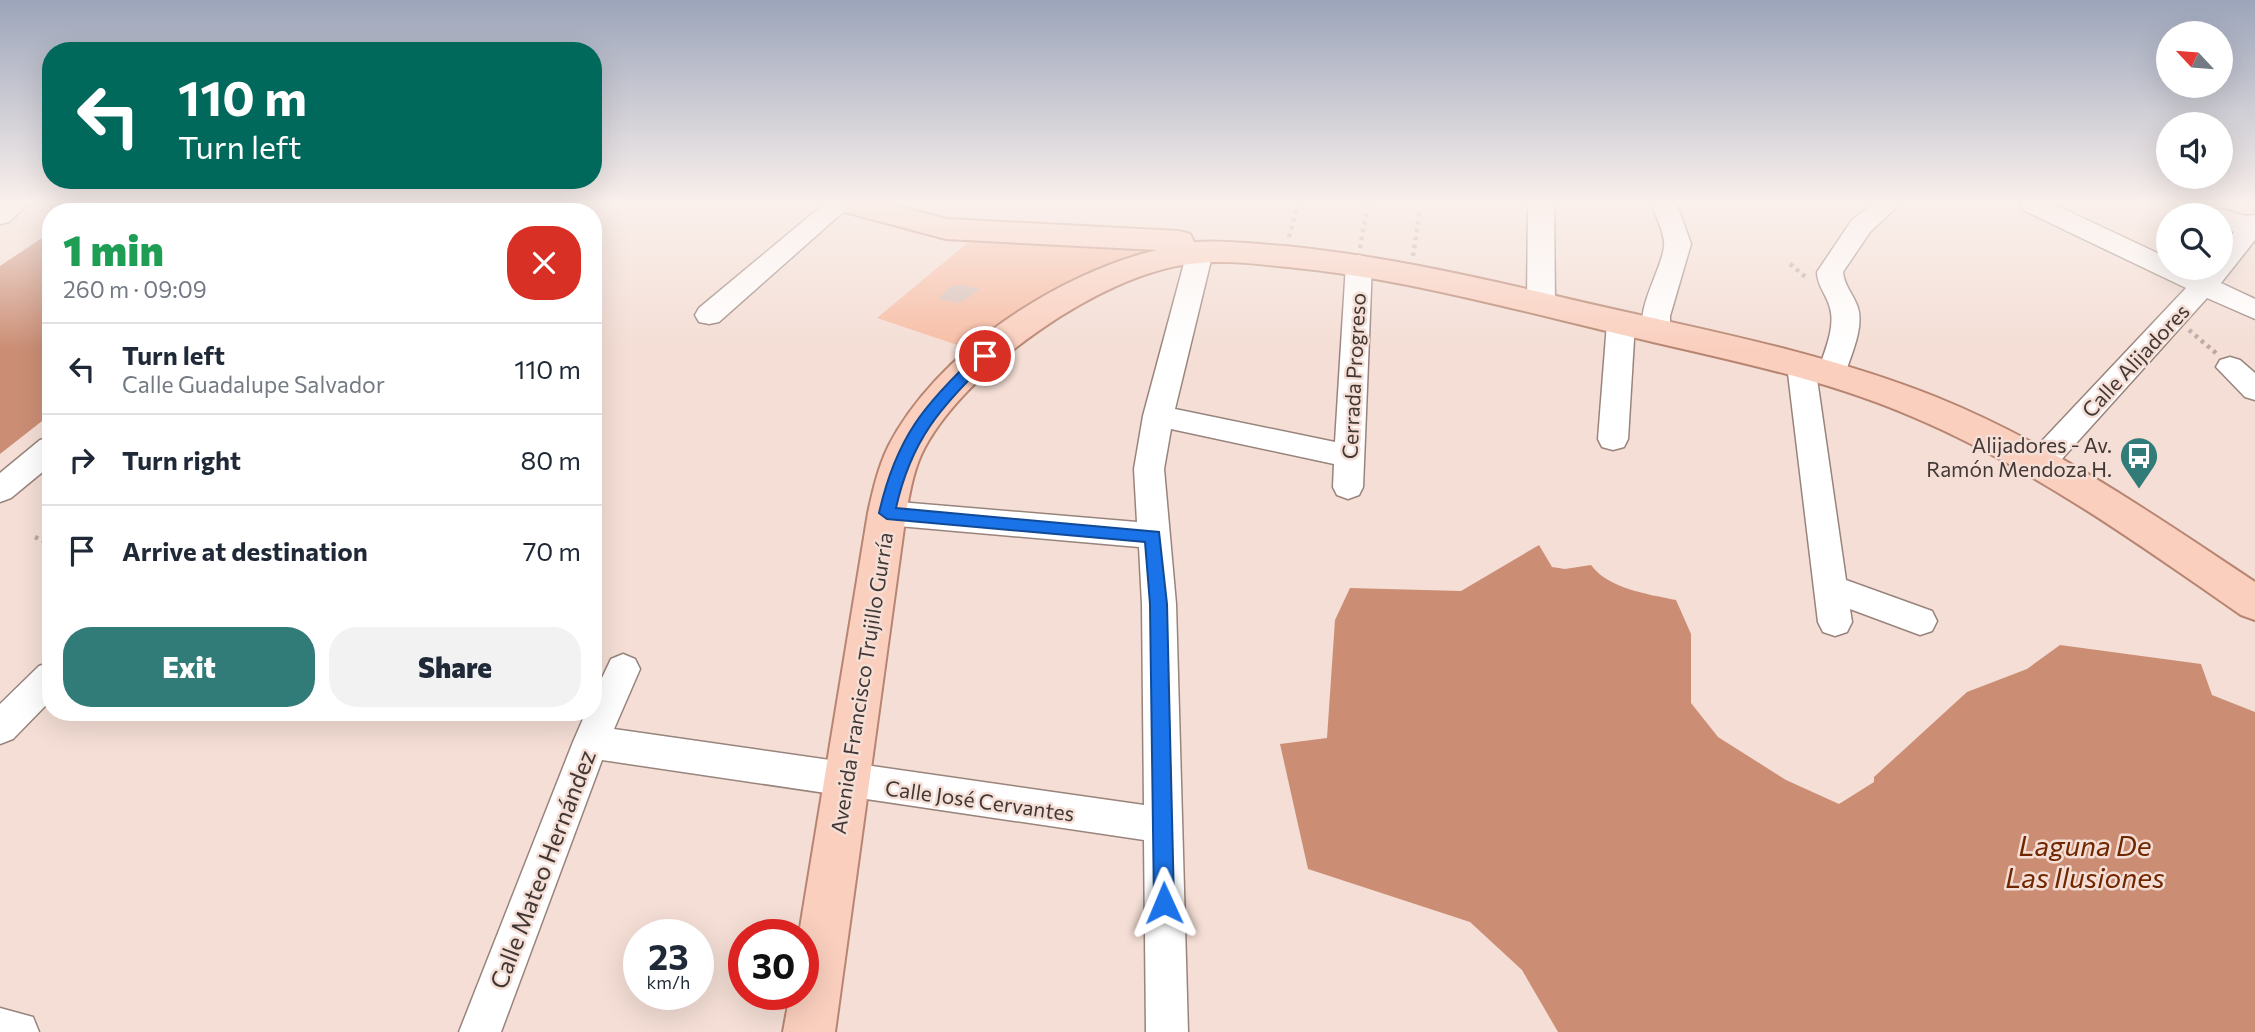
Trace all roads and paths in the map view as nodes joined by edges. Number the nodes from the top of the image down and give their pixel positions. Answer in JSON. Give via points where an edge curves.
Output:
{"nodes":[{"id":1,"x":783,"y":252,"type":"edge"},
{"id":2,"x":1143,"y":252,"type":"edge"},
{"id":3,"x":1200,"y":252,"type":"edge"},
{"id":4,"x":1208,"y":252,"type":"edge"},
{"id":5,"x":1329,"y":252,"type":"edge"},
{"id":6,"x":1360,"y":252,"type":"edge"},
{"id":7,"x":1414,"y":252,"type":"edge"},
{"id":8,"x":1542,"y":252,"type":"edge"},
{"id":9,"x":1676,"y":252,"type":"edge"},
{"id":10,"x":1843,"y":252,"type":"edge"},
{"id":11,"x":1359,"y":258,"type":"junction"},
{"id":12,"x":1413,"y":260,"type":"junction"},
{"id":13,"x":2208,"y":280,"type":"edge"},
{"id":14,"x":2222,"y":280,"type":"edge"},
{"id":15,"x":1542,"y":297,"type":"junction"},
{"id":16,"x":2255,"y":310,"type":"edge"},
{"id":17,"x":709,"y":315,"type":"dead end"},
{"id":18,"x":2174,"y":319,"type":"junction"},
{"id":19,"x":1620,"y":323,"type":"junction"},
{"id":20,"x":1656,"y":323,"type":"junction"},
{"id":21,"x":1823,"y":367,"type":"junction"},
{"id":22,"x":2230,"y":367,"type":"joint"},
{"id":23,"x":2255,"y":390,"type":"edge"},
{"id":24,"x":1157,"y":416,"type":"junction"},
{"id":25,"x":1613,"y":439,"type":"dead end"},
{"id":26,"x":2050,"y":452,"type":"junction"},
{"id":27,"x":42,"y":455,"type":"edge"},
{"id":28,"x":1349,"y":456,"type":"junction"},
{"id":29,"x":1348,"y":487,"type":"dead end"},
{"id":30,"x":0,"y":490,"type":"edge"},
{"id":31,"x":887,"y":513,"type":"junction"},
{"id":32,"x":1153,"y":536,"type":"junction"},
{"id":33,"x":35,"y":537,"type":"dead end"},
{"id":34,"x":42,"y":540,"type":"edge"},
{"id":35,"x":2255,"y":580,"type":"edge"},
{"id":36,"x":1832,"y":589,"type":"junction"},
{"id":37,"x":2255,"y":603,"type":"edge"},
{"id":38,"x":1920,"y":621,"type":"dead end"},
{"id":39,"x":1835,"y":622,"type":"dead end"},
{"id":40,"x":623,"y":668,"type":"dead end"},
{"id":41,"x":42,"y":686,"type":"edge"},
{"id":42,"x":602,"y":717,"type":"edge"},
{"id":43,"x":600,"y":721,"type":"edge"},
{"id":44,"x":0,"y":728,"type":"edge"},
{"id":45,"x":591,"y":742,"type":"junction"},
{"id":46,"x":846,"y":781,"type":"junction"},
{"id":47,"x":1162,"y":825,"type":"junction"},
{"id":48,"x":0,"y":1029,"type":"edge"},
{"id":49,"x":18,"y":1032,"type":"edge"},
{"id":50,"x":480,"y":1032,"type":"edge"},
{"id":51,"x":809,"y":1032,"type":"edge"},
{"id":52,"x":1167,"y":1032,"type":"edge"}],
"edges":[{"from":1,"to":17,"type":"street"},
{"from":2,"to":31,"type":"main road","name":"Avenida Francisco Trujillo Gurría","via":[[1058,304],[963,375],[911,439],[895,476]]},
{"from":3,"to":24,"type":"street"},
{"from":4,"to":11,"type":"main road","name":"Avenida Francisco Trujillo Gurría"},
{"from":5,"to":11,"type":"main road"},
{"from":6,"to":11,"type":"path"},
{"from":7,"to":12,"type":"path"},
{"from":8,"to":15,"type":"street"},
{"from":9,"to":20,"type":"street"},
{"from":10,"to":21,"type":"street","via":[[1830,272],[1845,316]]},
{"from":11,"to":12,"type":"main road"},
{"from":11,"to":15,"type":"main road"},
{"from":11,"to":28,"type":"street","name":"Cerrada Progreso"},
{"from":12,"to":15,"type":"main road"},
{"from":13,"to":18,"type":"street","name":"Calle Alijadores"},
{"from":14,"to":16,"type":"street"},
{"from":15,"to":19,"type":"main road"},
{"from":15,"to":20,"type":"main road"},
{"from":18,"to":22,"type":"path"},
{"from":18,"to":26,"type":"street","name":"Calle Alijadores"},
{"from":19,"to":20,"type":"main road"},
{"from":19,"to":25,"type":"street"},
{"from":20,"to":21,"type":"main road"},
{"from":21,"to":26,"type":"main road","via":[[1943,400]]},
{"from":21,"to":36,"type":"street"},
{"from":21,"to":37,"type":"main road","via":[[1925,407],[2029,457]]},
{"from":22,"to":23,"type":"street"},
{"from":24,"to":28,"type":"street"},
{"from":24,"to":32,"type":"street","via":[[1149,469]]},
{"from":26,"to":35,"type":"main road"},
{"from":27,"to":30,"type":"street"},
{"from":28,"to":29,"type":"street","name":"Cerrada Progreso"},
{"from":31,"to":32,"type":"street"},
{"from":31,"to":46,"type":"main road","name":"Avenida Francisco Trujillo Gurría"},
{"from":32,"to":47,"type":"street"},
{"from":33,"to":34,"type":"path"},
{"from":36,"to":38,"type":"street"},
{"from":36,"to":39,"type":"street"},
{"from":40,"to":42,"type":"street","name":"Calle Mateo Hernández"},
{"from":41,"to":44,"type":"street"},
{"from":43,"to":45,"type":"street","name":"Calle Mateo Hernández"},
{"from":45,"to":46,"type":"street","name":"Calle José Cervantes"},
{"from":45,"to":50,"type":"street","name":"Calle Mateo Hernández"},
{"from":46,"to":47,"type":"street","name":"Calle José Cervantes"},
{"from":46,"to":51,"type":"main road","name":"Avenida Francisco Trujillo Gurría"},
{"from":47,"to":52,"type":"street"},
{"from":48,"to":49,"type":"street"}]}
